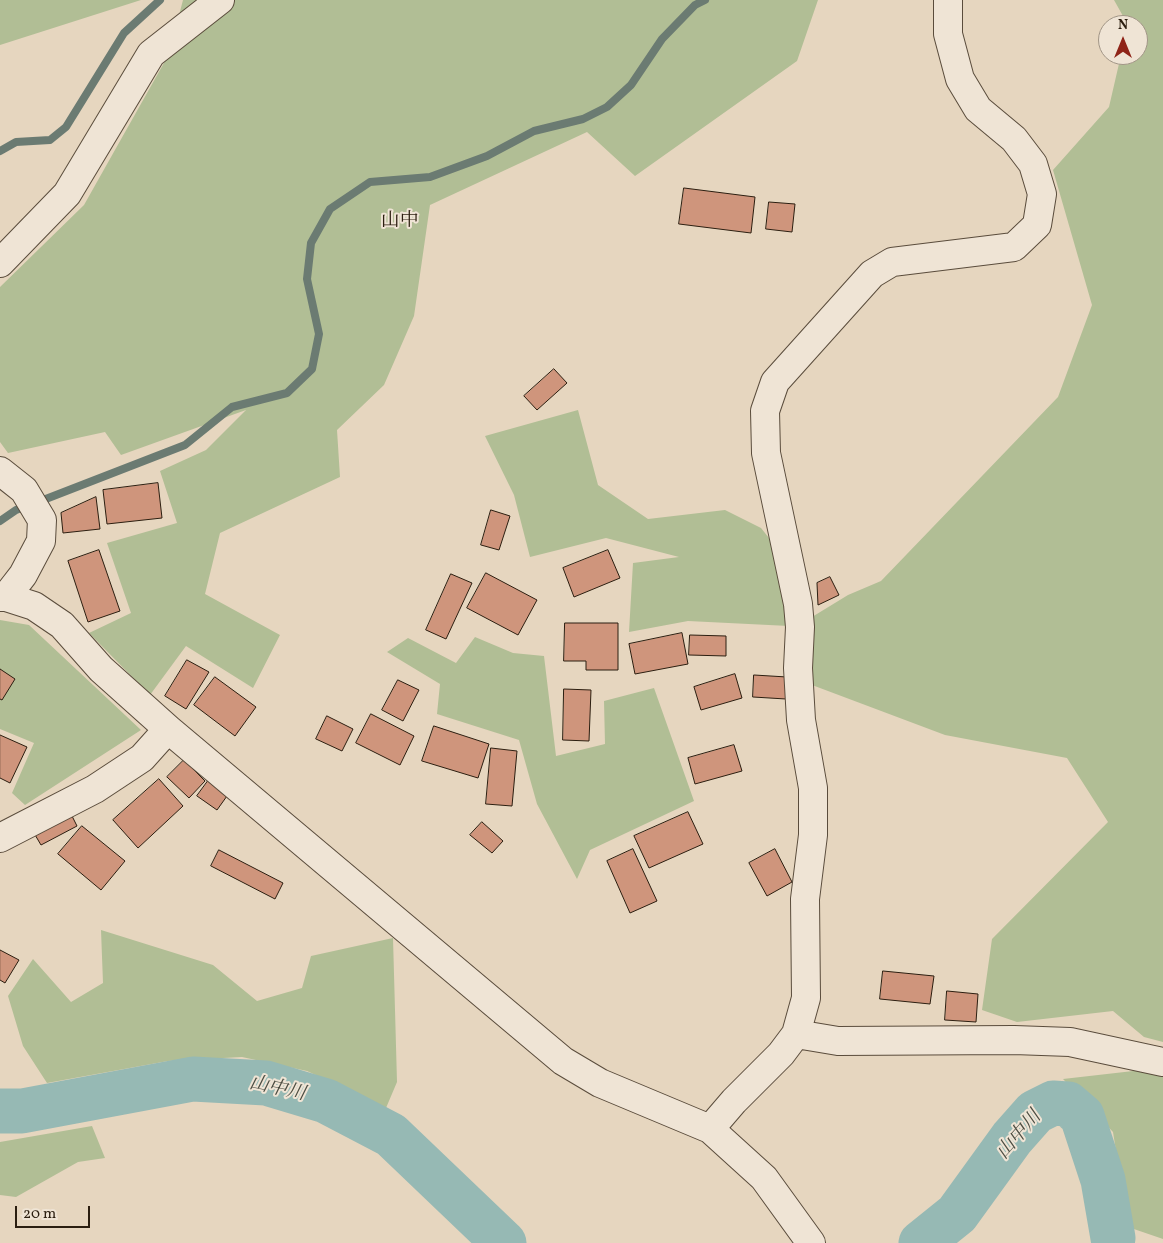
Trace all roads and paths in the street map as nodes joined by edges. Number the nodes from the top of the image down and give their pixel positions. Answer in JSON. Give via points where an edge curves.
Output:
{"nodes":[{"id":1,"x":220,"y":0,"type":"edge"},
{"id":2,"x":948,"y":0,"type":"edge"},
{"id":3,"x":0,"y":263,"type":"edge"},
{"id":4,"x":0,"y":471,"type":"edge"},
{"id":5,"x":3,"y":597,"type":"edge"},
{"id":6,"x":168,"y":729,"type":"junction"},
{"id":7,"x":0,"y":838,"type":"edge"},
{"id":8,"x":796,"y":1034,"type":"junction"},
{"id":9,"x":1163,"y":1062,"type":"edge"},
{"id":10,"x":710,"y":1129,"type":"junction"},
{"id":11,"x":811,"y":1243,"type":"edge"}],
"edges":[{"from":1,"to":3,"type":"street","via":[[151,54],[67,194]]},
{"from":2,"to":8,"type":"street","via":[[948,34],[960,79],[978,109],[1014,139],[1033,164],[1042,194],[1037,225],[1014,247],[892,262],[872,274],[775,382],[765,411],[766,453],[798,604],[801,720],[813,788],[813,835],[805,899],[806,998]]},
{"from":4,"to":5,"type":"street","via":[[24,490],[42,520],[40,541],[23,575]]},
{"from":5,"to":6,"type":"street","via":[[34,606],[62,625],[101,669]]},
{"from":6,"to":7,"type":"street","via":[[142,758],[95,789]]},
{"from":6,"to":10,"type":"street","via":[[563,1061],[600,1083]]},
{"from":8,"to":9,"type":"street","via":[[838,1041],[1070,1042]]},
{"from":8,"to":10,"type":"street"},
{"from":10,"to":11,"type":"street","via":[[764,1178]]}]}
